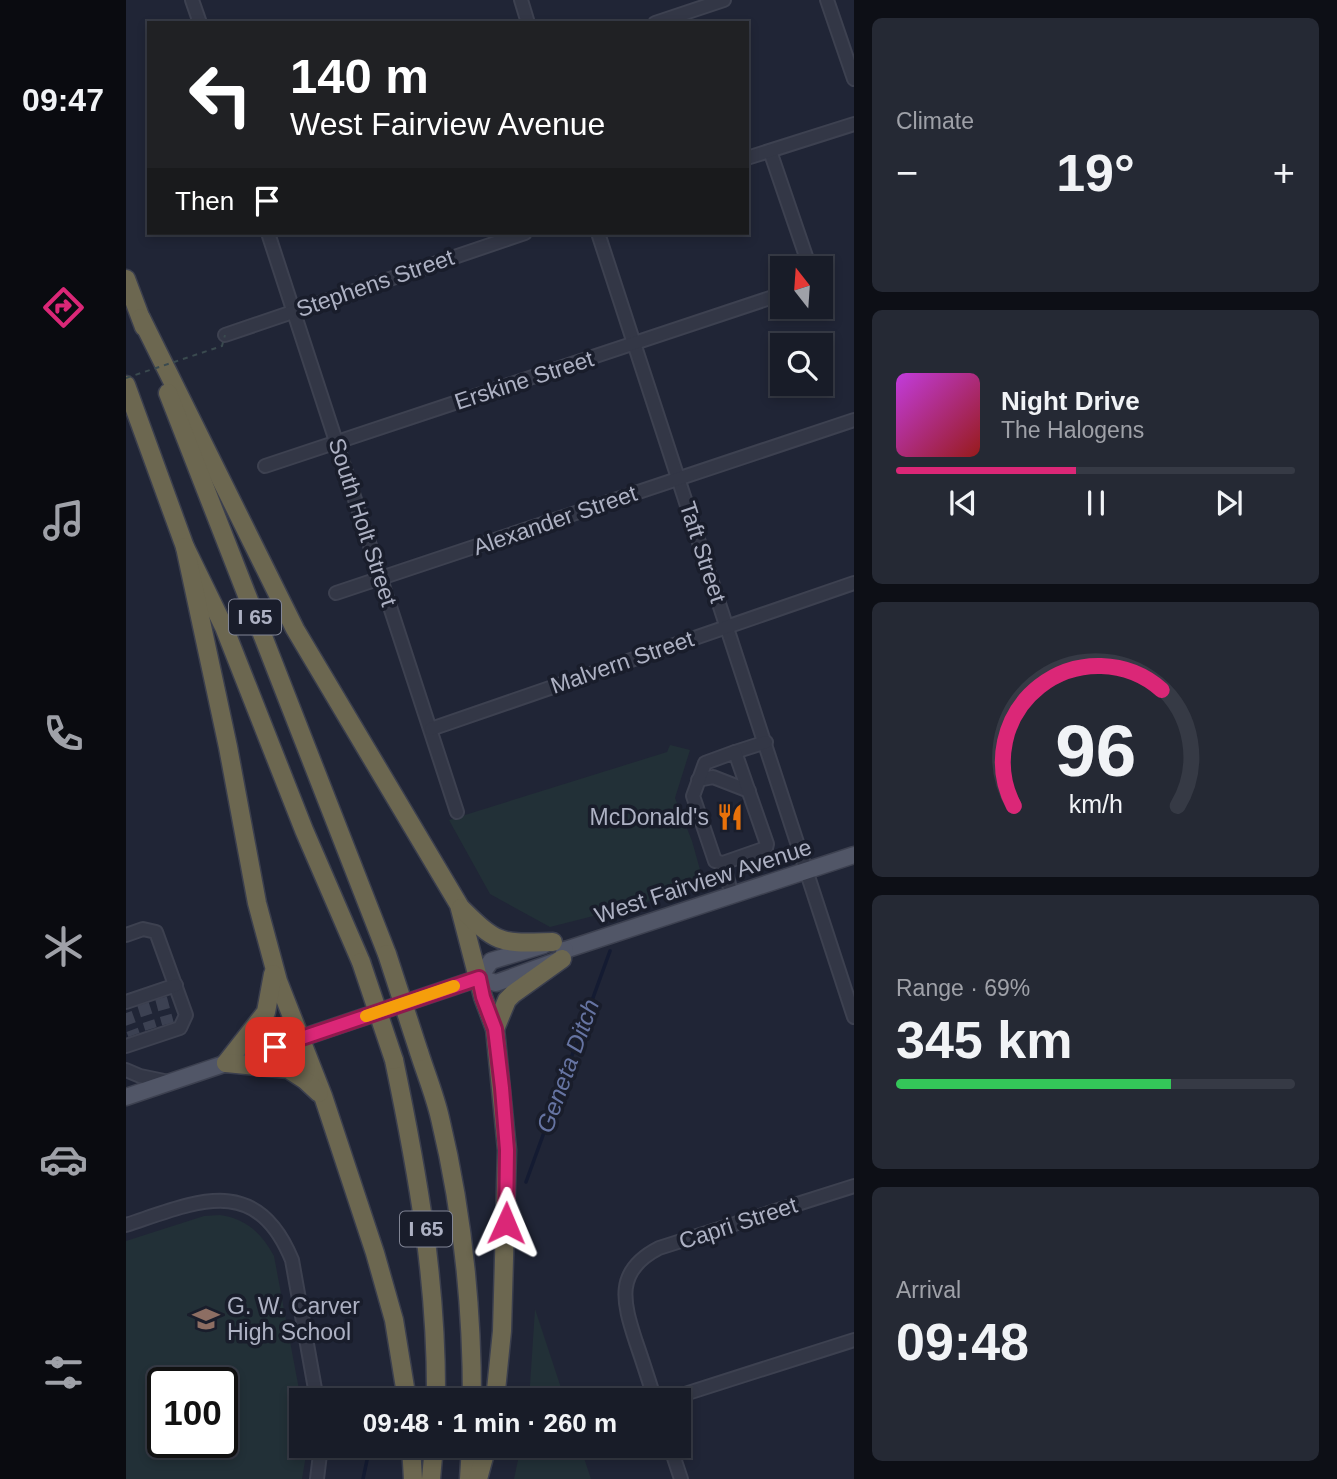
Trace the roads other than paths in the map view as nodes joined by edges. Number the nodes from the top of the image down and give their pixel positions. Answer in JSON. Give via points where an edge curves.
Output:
{"nodes":[{"id":1,"x":192,"y":0,"type":"edge"},
{"id":2,"x":521,"y":0,"type":"edge"},
{"id":3,"x":724,"y":0,"type":"edge"},
{"id":4,"x":827,"y":0,"type":"edge"},
{"id":5,"x":199,"y":21,"type":"edge"},
{"id":6,"x":527,"y":21,"type":"edge"},
{"id":7,"x":661,"y":21,"type":"edge"},
{"id":8,"x":853,"y":74,"type":"edge"},
{"id":9,"x":854,"y":124,"type":"edge"},
{"id":10,"x":770,"y":151,"type":"junction"},
{"id":11,"x":749,"y":157,"type":"edge"},
{"id":12,"x":269,"y":235,"type":"edge"},
{"id":13,"x":519,"y":235,"type":"edge"},
{"id":14,"x":599,"y":235,"type":"edge"},
{"id":15,"x":806,"y":256,"type":"edge"},
{"id":16,"x":126,"y":279,"type":"edge"},
{"id":17,"x":770,"y":297,"type":"edge"},
{"id":18,"x":293,"y":310,"type":"junction"},
{"id":19,"x":141,"y":318,"type":"junction"},
{"id":20,"x":225,"y":334,"type":"road end"},
{"id":21,"x":635,"y":343,"type":"junction"},
{"id":22,"x":126,"y":386,"type":"edge"},
{"id":23,"x":854,"y":420,"type":"edge"},
{"id":24,"x":337,"y":443,"type":"junction"},
{"id":25,"x":265,"y":467,"type":"dead end"},
{"id":26,"x":679,"y":478,"type":"junction"},
{"id":27,"x":185,"y":547,"type":"junction"},
{"id":28,"x":381,"y":578,"type":"junction"},
{"id":29,"x":854,"y":583,"type":"edge"},
{"id":30,"x":336,"y":593,"type":"dead end"},
{"id":31,"x":727,"y":626,"type":"junction"},
{"id":32,"x":431,"y":729,"type":"junction"},
{"id":33,"x":766,"y":742,"type":"junction"},
{"id":34,"x":735,"y":752,"type":"junction"},
{"id":35,"x":698,"y":780,"type":"junction"},
{"id":36,"x":749,"y":791,"type":"junction"},
{"id":37,"x":457,"y":812,"type":"dead end"},
{"id":38,"x":854,"y":855,"type":"edge"},
{"id":39,"x":723,"y":863,"type":"junction"},
{"id":40,"x":807,"y":871,"type":"junction"},
{"id":41,"x":733,"y":895,"type":"junction"},
{"id":42,"x":459,"y":905,"type":"junction"},
{"id":43,"x":126,"y":935,"type":"edge"},
{"id":44,"x":560,"y":950,"type":"junction"},
{"id":45,"x":273,"y":963,"type":"junction"},
{"id":46,"x":479,"y":978,"type":"junction"},
{"id":47,"x":176,"y":985,"type":"junction"},
{"id":48,"x":126,"y":1002,"type":"edge"},
{"id":49,"x":854,"y":1017,"type":"edge"},
{"id":50,"x":495,"y":1029,"type":"junction"},
{"id":51,"x":299,"y":1038,"type":"junction"},
{"id":52,"x":132,"y":1041,"type":"edge"},
{"id":53,"x":226,"y":1063,"type":"junction"},
{"id":54,"x":126,"y":1070,"type":"edge"},
{"id":55,"x":170,"y":1082,"type":"junction"},
{"id":56,"x":323,"y":1096,"type":"junction"},
{"id":57,"x":126,"y":1097,"type":"edge"},
{"id":58,"x":854,"y":1186,"type":"edge"},
{"id":59,"x":126,"y":1225,"type":"edge"},
{"id":60,"x":854,"y":1340,"type":"edge"},
{"id":61,"x":315,"y":1388,"type":"edge"},
{"id":62,"x":406,"y":1388,"type":"edge"},
{"id":63,"x":436,"y":1388,"type":"edge"},
{"id":64,"x":472,"y":1388,"type":"edge"},
{"id":65,"x":496,"y":1388,"type":"edge"},
{"id":66,"x":651,"y":1388,"type":"edge"},
{"id":67,"x":691,"y":1392,"type":"edge"},
{"id":68,"x":320,"y":1458,"type":"edge"},
{"id":69,"x":412,"y":1458,"type":"edge"},
{"id":70,"x":433,"y":1458,"type":"edge"},
{"id":71,"x":470,"y":1458,"type":"edge"},
{"id":72,"x":484,"y":1458,"type":"edge"},
{"id":73,"x":674,"y":1458,"type":"edge"},
{"id":74,"x":317,"y":1479,"type":"edge"},
{"id":75,"x":413,"y":1479,"type":"edge"},
{"id":76,"x":432,"y":1479,"type":"edge"},
{"id":77,"x":469,"y":1479,"type":"edge"},
{"id":78,"x":478,"y":1479,"type":"edge"},
{"id":79,"x":681,"y":1479,"type":"edge"}],
"edges":[{"from":1,"to":5,"type":"street"},
{"from":2,"to":6,"type":"street"},
{"from":3,"to":7,"type":"street"},
{"from":4,"to":8,"type":"street"},
{"from":9,"to":10,"type":"street"},
{"from":10,"to":11,"type":"street"},
{"from":10,"to":15,"type":"street"},
{"from":12,"to":18,"type":"street","name":"South Holt Street"},
{"from":13,"to":18,"type":"street","name":"Stephens Street"},
{"from":14,"to":21,"type":"street","name":"Taft Street"},
{"from":16,"to":19,"type":"highway","number":"I 65"},
{"from":17,"to":21,"type":"street","name":"Erskine Street"},
{"from":18,"to":20,"type":"street","name":"Stephens Street"},
{"from":18,"to":24,"type":"street","name":"South Holt Street"},
{"from":19,"to":42,"type":"highway","via":[[295,629]]},
{"from":19,"to":64,"type":"highway","number":"I 65","bridge":true,"via":[[387,954],[440,1116],[453,1181]]},
{"from":21,"to":24,"type":"street","name":"Erskine Street"},
{"from":21,"to":26,"type":"street","name":"Taft Street"},
{"from":22,"to":27,"type":"highway","number":"I 65"},
{"from":23,"to":26,"type":"street","name":"Alexander Street"},
{"from":24,"to":25,"type":"street","name":"Erskine Street"},
{"from":24,"to":28,"type":"street","name":"South Holt Street"},
{"from":26,"to":28,"type":"street","name":"Alexander Street"},
{"from":26,"to":31,"type":"street","name":"Taft Street"},
{"from":27,"to":45,"type":"highway"},
{"from":27,"to":63,"type":"highway","number":"I 65","bridge":true,"via":[[224,627],[361,962],[394,1060],[425,1225]]},
{"from":28,"to":30,"type":"street","name":"Alexander Street"},
{"from":28,"to":32,"type":"street","name":"South Holt Street"},
{"from":29,"to":31,"type":"street","name":"Malvern Street"},
{"from":31,"to":32,"type":"street","name":"Malvern Street"},
{"from":31,"to":33,"type":"street","name":"Taft Street"},
{"from":32,"to":37,"type":"street","name":"South Holt Street"},
{"from":33,"to":34,"type":"street"},
{"from":33,"to":40,"type":"street","name":"Taft Street"},
{"from":34,"to":35,"type":"street","via":[[708,761]]},
{"from":34,"to":36,"type":"street"},
{"from":35,"to":36,"type":"street","via":[[713,777]]},
{"from":35,"to":39,"type":"street","via":[[693,796],[715,861]]},
{"from":36,"to":39,"type":"street","via":[[766,848]]},
{"from":38,"to":40,"type":"main road","name":"West Fairview Avenue"},
{"from":39,"to":41,"type":"street"},
{"from":40,"to":41,"type":"main road","name":"West Fairview Avenue"},
{"from":40,"to":49,"type":"street","name":"Taft Street"},
{"from":41,"to":44,"type":"main road","name":"West Fairview Avenue"},
{"from":42,"to":44,"type":"highway","via":[[492,937]]},
{"from":42,"to":46,"type":"highway"},
{"from":43,"to":47,"type":"street","via":[[143,929],[156,932]]},
{"from":44,"to":46,"type":"main road","name":"West Fairview Avenue","via":[[491,961]]},
{"from":44,"to":50,"type":"highway","via":[[507,1000]]},
{"from":45,"to":51,"type":"highway"},
{"from":45,"to":53,"type":"highway","via":[[266,1012]]},
{"from":46,"to":50,"type":"highway"},
{"from":46,"to":51,"type":"main road","name":"West Fairview Avenue"},
{"from":47,"to":48,"type":"street","via":[[160,995]]},
{"from":47,"to":52,"type":"street","via":[[186,1015],[180,1028],[169,1027]]},
{"from":50,"to":65,"type":"highway","via":[[507,1150]]},
{"from":51,"to":53,"type":"main road","name":"West Fairview Avenue"},
{"from":51,"to":56,"type":"highway"},
{"from":53,"to":55,"type":"main road","name":"West Fairview Avenue"},
{"from":53,"to":56,"type":"highway","via":[[288,1069]]},
{"from":54,"to":55,"type":"street"},
{"from":55,"to":57,"type":"main road","name":"West Fairview Avenue"},
{"from":56,"to":62,"type":"highway","via":[[387,1294]]},
{"from":58,"to":66,"type":"street","name":"Capri Street","via":[[647,1254],[630,1273],[625,1302]]},
{"from":59,"to":61,"type":"street","via":[[216,1199],[254,1209],[270,1221],[292,1260]]},
{"from":60,"to":67,"type":"street"},
{"from":68,"to":74,"type":"street"},
{"from":69,"to":75,"type":"highway"},
{"from":70,"to":76,"type":"highway"},
{"from":71,"to":77,"type":"highway"},
{"from":72,"to":78,"type":"highway"},
{"from":73,"to":79,"type":"street"}]}
